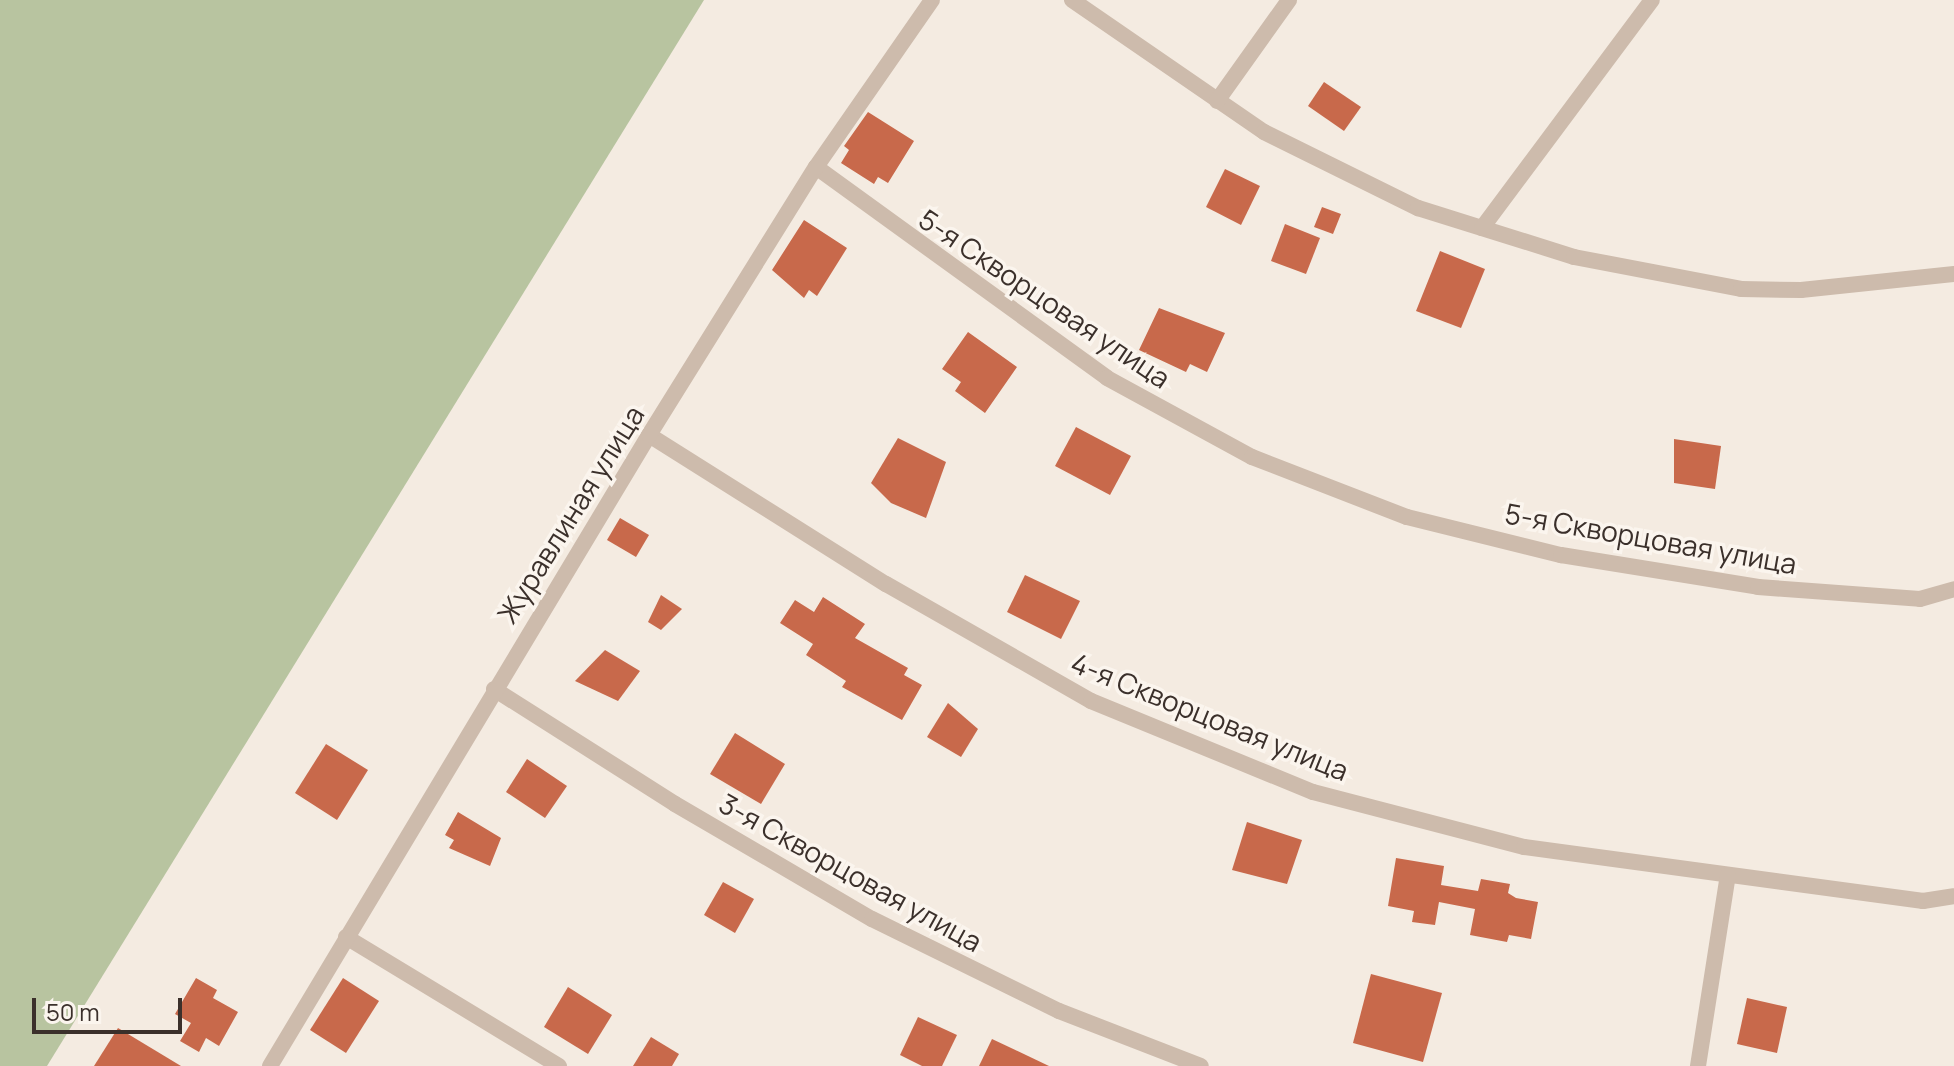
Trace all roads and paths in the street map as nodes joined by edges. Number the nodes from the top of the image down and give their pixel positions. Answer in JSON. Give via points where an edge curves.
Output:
{"nodes":[{"id":1,"x":932,"y":0,"type":"edge"},
{"id":2,"x":1072,"y":0,"type":"edge"},
{"id":3,"x":1289,"y":0,"type":"edge"},
{"id":4,"x":1652,"y":0,"type":"edge"},
{"id":5,"x":1217,"y":101,"type":"junction"},
{"id":6,"x":816,"y":167,"type":"junction"},
{"id":7,"x":1482,"y":228,"type":"junction"},
{"id":8,"x":1954,"y":274,"type":"edge"},
{"id":9,"x":649,"y":435,"type":"junction"},
{"id":10,"x":1954,"y":589,"type":"edge"},
{"id":11,"x":494,"y":689,"type":"junction"},
{"id":12,"x":1728,"y":875,"type":"junction"},
{"id":13,"x":1954,"y":896,"type":"edge"},
{"id":14,"x":346,"y":937,"type":"junction"},
{"id":15,"x":270,"y":1066,"type":"edge"},
{"id":16,"x":559,"y":1066,"type":"edge"},
{"id":17,"x":1201,"y":1066,"type":"edge"},
{"id":18,"x":1698,"y":1066,"type":"edge"}],
"edges":[{"from":1,"to":6,"type":"street","name":"Журавлиная улица"},
{"from":2,"to":5,"type":"street"},
{"from":3,"to":5,"type":"street"},
{"from":4,"to":7,"type":"street"},
{"from":5,"to":7,"type":"street","via":[[1264,132],[1418,208]]},
{"from":6,"to":9,"type":"street","name":"Журавлиная улица"},
{"from":6,"to":10,"type":"street","name":"5-я Скворцовая улица","via":[[1107,378],[1252,457],[1407,517],[1561,555],[1758,587],[1920,599]]},
{"from":7,"to":8,"type":"street","via":[[1574,257],[1741,289],[1801,290]]},
{"from":9,"to":11,"type":"street","name":"Журавлиная улица"},
{"from":9,"to":12,"type":"street","name":"4-я Скворцовая улица","via":[[886,584],[1091,701],[1254,768],[1313,792],[1524,847]]},
{"from":11,"to":14,"type":"street","name":"Журавлиная улица"},
{"from":11,"to":17,"type":"street","name":"3-я Скворцовая улица","via":[[675,804],[872,919],[1059,1011]]},
{"from":12,"to":13,"type":"street","name":"4-я Скворцовая улица","via":[[1923,901]]},
{"from":12,"to":18,"type":"street"},
{"from":14,"to":15,"type":"street","name":"Журавлиная улица"},
{"from":14,"to":16,"type":"street"}]}
